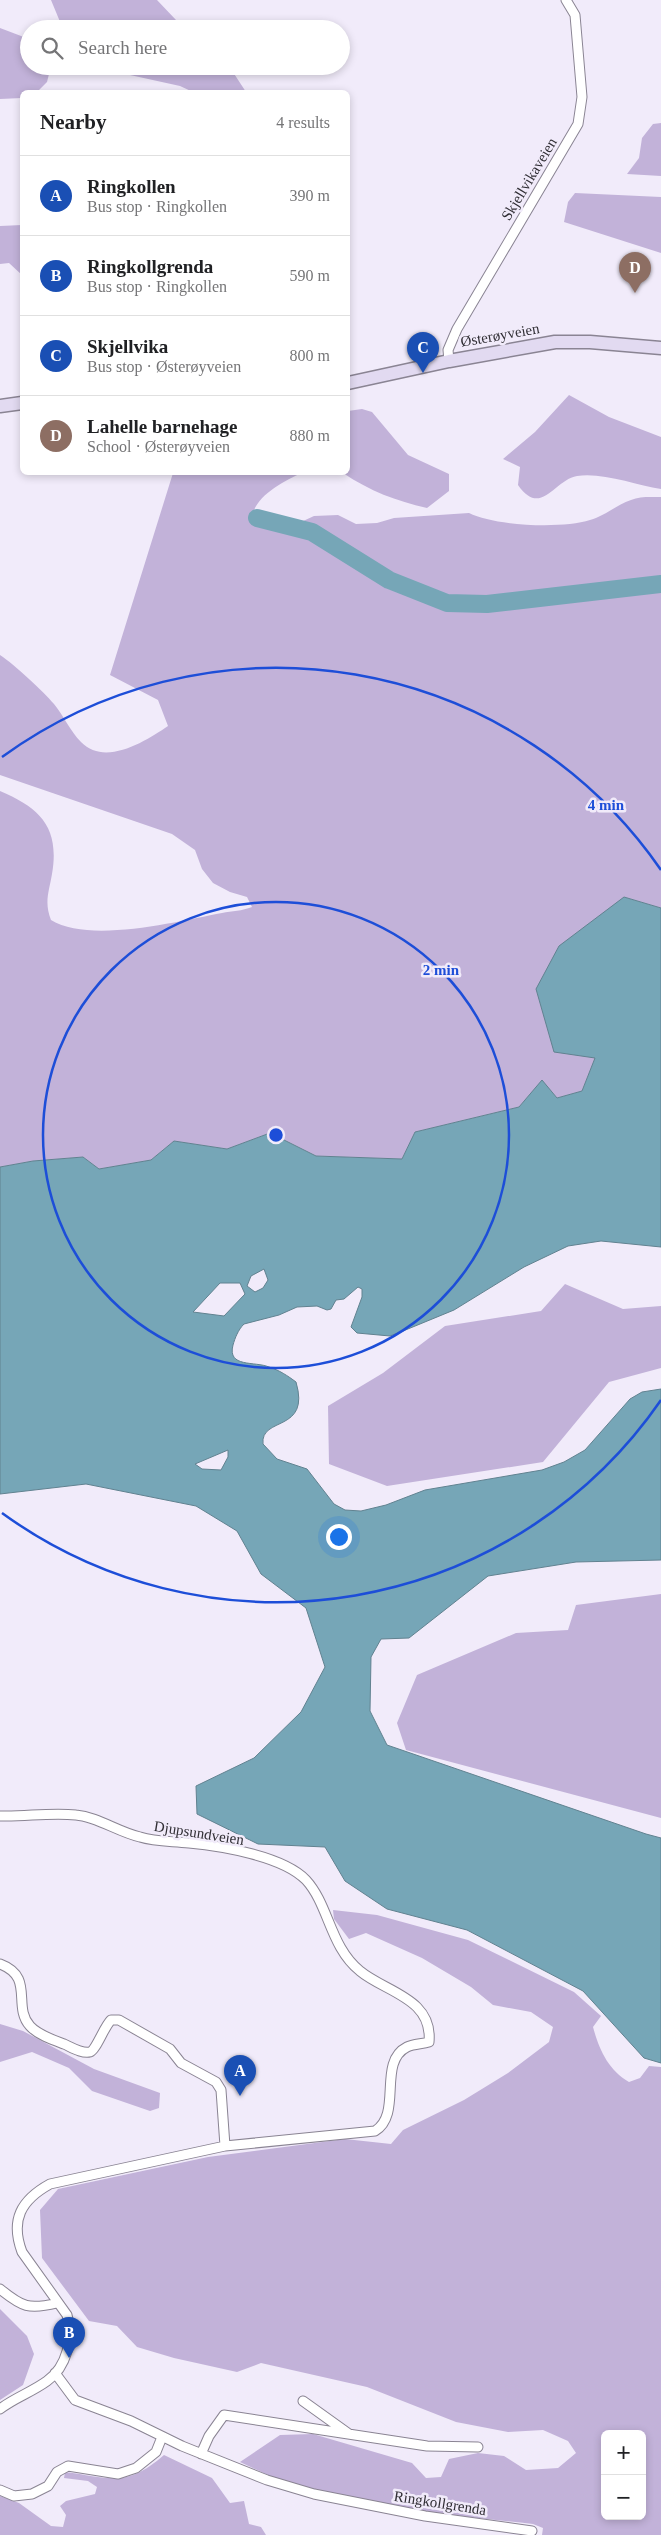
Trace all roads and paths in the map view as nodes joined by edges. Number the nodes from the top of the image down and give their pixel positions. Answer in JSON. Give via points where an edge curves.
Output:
{"nodes":[{"id":1,"x":566,"y":0,"type":"edge"},
{"id":2,"x":661,"y":348,"type":"edge"},
{"id":3,"x":449,"y":361,"type":"junction"},
{"id":4,"x":350,"y":383,"type":"edge"},
{"id":5,"x":20,"y":403,"type":"edge"},
{"id":6,"x":0,"y":406,"type":"edge"},
{"id":7,"x":0,"y":1816,"type":"edge"},
{"id":8,"x":0,"y":1964,"type":"edge"},
{"id":9,"x":225,"y":2146,"type":"junction"},
{"id":10,"x":0,"y":2289,"type":"edge"},
{"id":11,"x":57,"y":2303,"type":"junction"},
{"id":12,"x":55,"y":2373,"type":"junction"},
{"id":13,"x":303,"y":2401,"type":"dead end"},
{"id":14,"x":0,"y":2409,"type":"edge"},
{"id":15,"x":349,"y":2434,"type":"junction"},
{"id":16,"x":162,"y":2437,"type":"junction"},
{"id":17,"x":478,"y":2447,"type":"dead end"},
{"id":18,"x":201,"y":2454,"type":"junction"},
{"id":19,"x":0,"y":2490,"type":"edge"},
{"id":20,"x":532,"y":2531,"type":"dead end"}],
"edges":[{"from":1,"to":3,"type":"street","name":"Skjellvikaveien","via":[[575,15],[582,97],[578,124],[456,329],[448,350]]},
{"from":2,"to":3,"type":"main road","name":"Østerøyveien","via":[[556,342]]},
{"from":3,"to":4,"type":"main road","name":"Østerøyveien"},
{"from":5,"to":6,"type":"main road"},
{"from":7,"to":9,"type":"street","name":"Djupsundveien","via":[[77,1815],[140,1838],[228,1848],[295,1871],[314,1892],[337,1943],[350,1961],[360,1972],[408,1997],[425,2020],[429,2042],[406,2048],[399,2054],[389,2080],[391,2102],[380,2128]]},
{"from":8,"to":9,"type":"street","via":[[10,1968],[21,1983],[25,2018],[44,2036],[81,2052],[89,2052],[94,2049],[104,2026],[111,2020],[119,2020],[170,2048],[181,2063],[216,2082],[221,2090]]},
{"from":9,"to":11,"type":"street","via":[[50,2184],[34,2193],[18,2217],[18,2242]]},
{"from":10,"to":11,"type":"street","via":[[24,2306],[37,2308]]},
{"from":11,"to":12,"type":"street","via":[[66,2315],[70,2335]]},
{"from":12,"to":14,"type":"street","via":[[48,2381]]},
{"from":12,"to":16,"type":"street","name":"Ringkollgrenda","via":[[75,2400]]},
{"from":13,"to":15,"type":"street"},
{"from":15,"to":17,"type":"street","via":[[427,2446]]},
{"from":15,"to":18,"type":"street","via":[[224,2415]]},
{"from":16,"to":18,"type":"street","name":"Ringkollgrenda"},
{"from":16,"to":19,"type":"street","via":[[156,2452],[136,2468],[118,2474],[68,2466],[57,2472],[48,2486],[32,2494],[14,2496]]},
{"from":18,"to":20,"type":"street","name":"Ringkollgrenda","via":[[314,2494],[425,2516]]}]}
